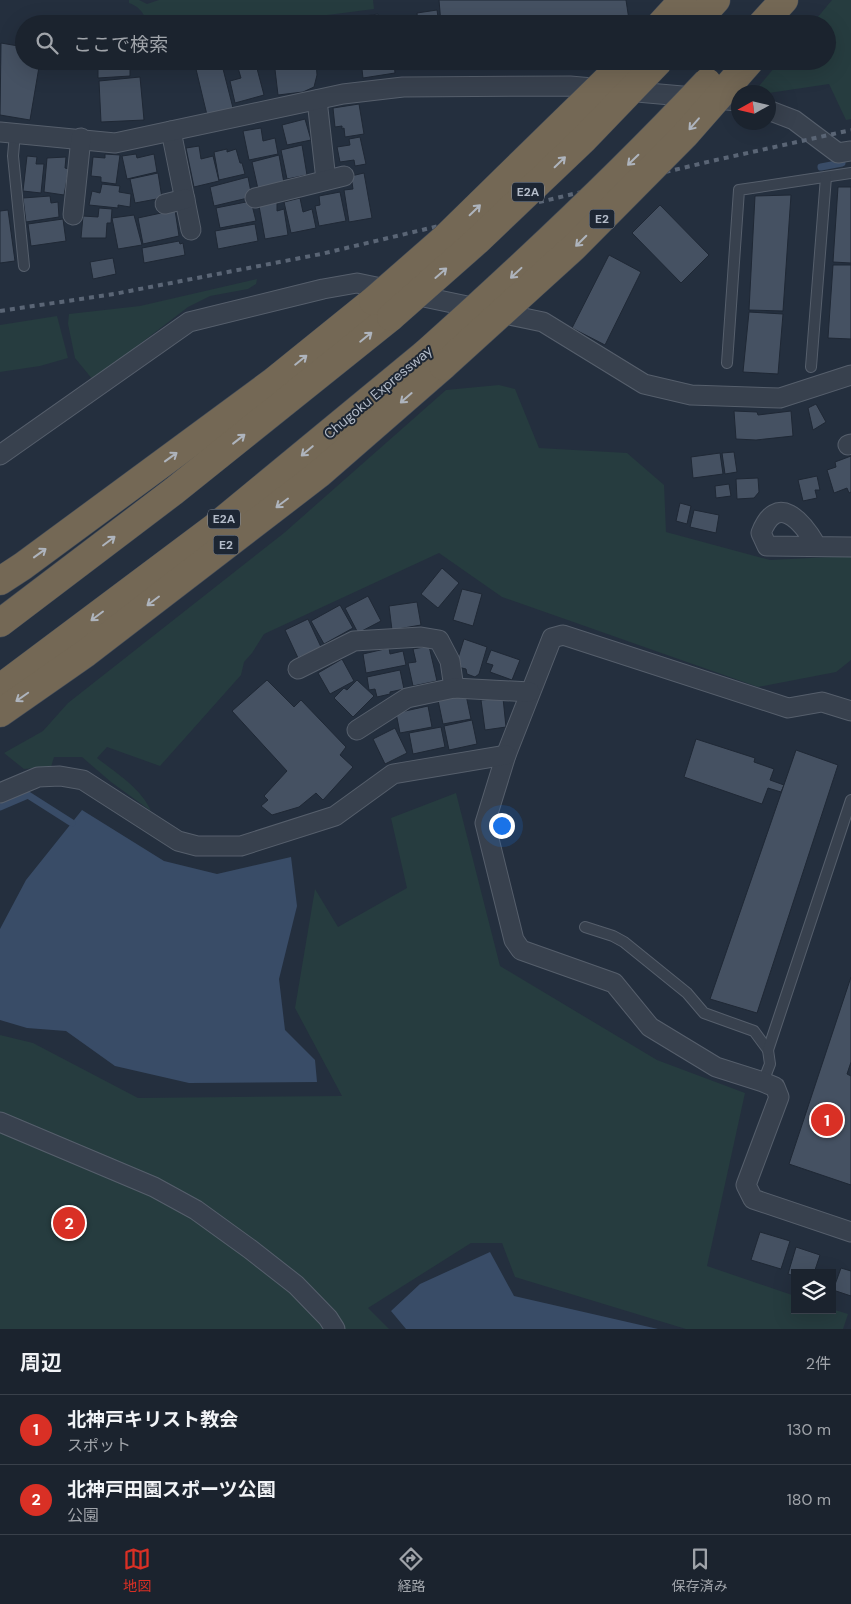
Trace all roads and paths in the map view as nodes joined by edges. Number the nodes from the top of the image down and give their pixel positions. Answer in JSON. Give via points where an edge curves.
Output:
{"nodes":[{"id":1,"x":683,"y":0,"type":"edge"},
{"id":2,"x":716,"y":0,"type":"edge"},
{"id":3,"x":784,"y":0,"type":"edge"},
{"id":4,"x":804,"y":0,"type":"edge"},
{"id":5,"x":669,"y":15,"type":"edge"},
{"id":6,"x":702,"y":15,"type":"edge"},
{"id":7,"x":770,"y":15,"type":"edge"},
{"id":8,"x":791,"y":15,"type":"edge"},
{"id":9,"x":617,"y":70,"type":"edge"},
{"id":10,"x":650,"y":70,"type":"edge"},
{"id":11,"x":719,"y":70,"type":"edge"},
{"id":12,"x":742,"y":70,"type":"edge"},
{"id":13,"x":316,"y":100,"type":"junction"},
{"id":14,"x":731,"y":100,"type":"edge"},
{"id":15,"x":776,"y":113,"type":"edge"},
{"id":16,"x":171,"y":131,"type":"junction"},
{"id":17,"x":8,"y":133,"type":"edge"},
{"id":18,"x":80,"y":138,"type":"junction"},
{"id":19,"x":851,"y":151,"type":"edge"},
{"id":20,"x":851,"y":173,"type":"edge"},
{"id":21,"x":826,"y":176,"type":"junction"},
{"id":22,"x":255,"y":198,"type":"dead end"},
{"id":23,"x":185,"y":199,"type":"junction"},
{"id":24,"x":165,"y":204,"type":"dead end"},
{"id":25,"x":73,"y":215,"type":"dead end"},
{"id":26,"x":191,"y":230,"type":"dead end"},
{"id":27,"x":24,"y":266,"type":"dead end"},
{"id":28,"x":382,"y":309,"type":"junction"},
{"id":29,"x":434,"y":359,"type":"junction"},
{"id":30,"x":727,"y":363,"type":"dead end"},
{"id":31,"x":811,"y":367,"type":"dead end"},
{"id":32,"x":851,"y":375,"type":"edge"},
{"id":33,"x":0,"y":455,"type":"edge"},
{"id":34,"x":816,"y":546,"type":"dead end"},
{"id":35,"x":851,"y":547,"type":"edge"},
{"id":36,"x":0,"y":581,"type":"edge"},
{"id":37,"x":0,"y":623,"type":"edge"},
{"id":38,"x":298,"y":669,"type":"dead end"},
{"id":39,"x":0,"y":688,"type":"edge"},
{"id":40,"x":454,"y":688,"type":"junction"},
{"id":41,"x":530,"y":692,"type":"junction"},
{"id":42,"x":851,"y":711,"type":"edge"},
{"id":43,"x":0,"y":712,"type":"edge"},
{"id":44,"x":357,"y":730,"type":"dead end"},
{"id":45,"x":506,"y":755,"type":"junction"},
{"id":46,"x":0,"y":793,"type":"edge"},
{"id":47,"x":851,"y":800,"type":"edge"},
{"id":48,"x":585,"y":927,"type":"dead end"},
{"id":49,"x":768,"y":1050,"type":"junction"},
{"id":50,"x":764,"y":1082,"type":"junction"},
{"id":51,"x":0,"y":1122,"type":"edge"},
{"id":52,"x":851,"y":1232,"type":"edge"},
{"id":53,"x":335,"y":1329,"type":"edge"}],
"edges":[{"from":1,"to":5,"type":"highway"},
{"from":2,"to":6,"type":"highway"},
{"from":3,"to":7,"type":"highway"},
{"from":4,"to":8,"type":"highway"},
{"from":28,"to":9,"type":"highway","one_way":true,"bridge":true,"via":[[446,238]]},
{"from":28,"to":10,"type":"highway","number":"E2A","one_way":true,"bridge":true,"via":[[477,241],[577,146]]},
{"from":11,"to":29,"type":"highway","name":"Chugoku Expressway","number":"E2A","one_way":true,"bridge":true},
{"from":12,"to":29,"type":"highway","number":"E2","one_way":true,"bridge":true,"via":[[685,135],[573,248]]},
{"from":13,"to":14,"type":"street","via":[[403,87],[570,86]]},
{"from":13,"to":16,"type":"street"},
{"from":13,"to":22,"type":"street","via":[[335,178]]},
{"from":15,"to":19,"type":"street","via":[[794,120],[838,153]]},
{"from":16,"to":18,"type":"street","via":[[115,143]]},
{"from":16,"to":23,"type":"street"},
{"from":17,"to":18,"type":"street"},
{"from":17,"to":27,"type":"lane"},
{"from":18,"to":25,"type":"street"},
{"from":20,"to":21,"type":"lane"},
{"from":21,"to":30,"type":"lane","via":[[739,190]]},
{"from":21,"to":31,"type":"lane"},
{"from":23,"to":24,"type":"street"},
{"from":23,"to":26,"type":"street"},
{"from":36,"to":28,"type":"highway","one_way":true,"via":[[274,381]]},
{"from":37,"to":28,"type":"highway","number":"E2A","one_way":true,"via":[[174,491]]},
{"from":29,"to":39,"type":"highway","name":"Chugoku Expressway","number":"E2A","one_way":true},
{"from":29,"to":43,"type":"highway","number":"E2","one_way":true,"via":[[319,474],[86,653]]},
{"from":32,"to":33,"type":"street","via":[[780,398],[691,395],[644,384],[543,322],[357,283],[189,322]]},
{"from":34,"to":35,"type":"street"},
{"from":38,"to":40,"type":"street","via":[[354,642],[420,637],[439,640],[450,662]]},
{"from":40,"to":41,"type":"street"},
{"from":40,"to":44,"type":"street","via":[[406,698]]},
{"from":41,"to":42,"type":"street","via":[[552,638],[564,635],[788,708],[822,702]]},
{"from":41,"to":45,"type":"street"},
{"from":45,"to":46,"type":"street","via":[[393,774],[335,816],[241,846],[197,846],[178,840],[83,780],[38,777]]},
{"from":45,"to":50,"type":"street","via":[[485,823],[514,940],[521,950],[614,983],[650,1027],[716,1067]]},
{"from":47,"to":49,"type":"lane"},
{"from":48,"to":49,"type":"lane","via":[[624,942],[687,993],[704,1013],[754,1031]]},
{"from":49,"to":50,"type":"lane","via":[[770,1064]]},
{"from":50,"to":52,"type":"street","via":[[775,1087],[779,1097],[746,1185],[753,1199]]},
{"from":51,"to":53,"type":"street","via":[[154,1187],[196,1210],[296,1285]]}]}
